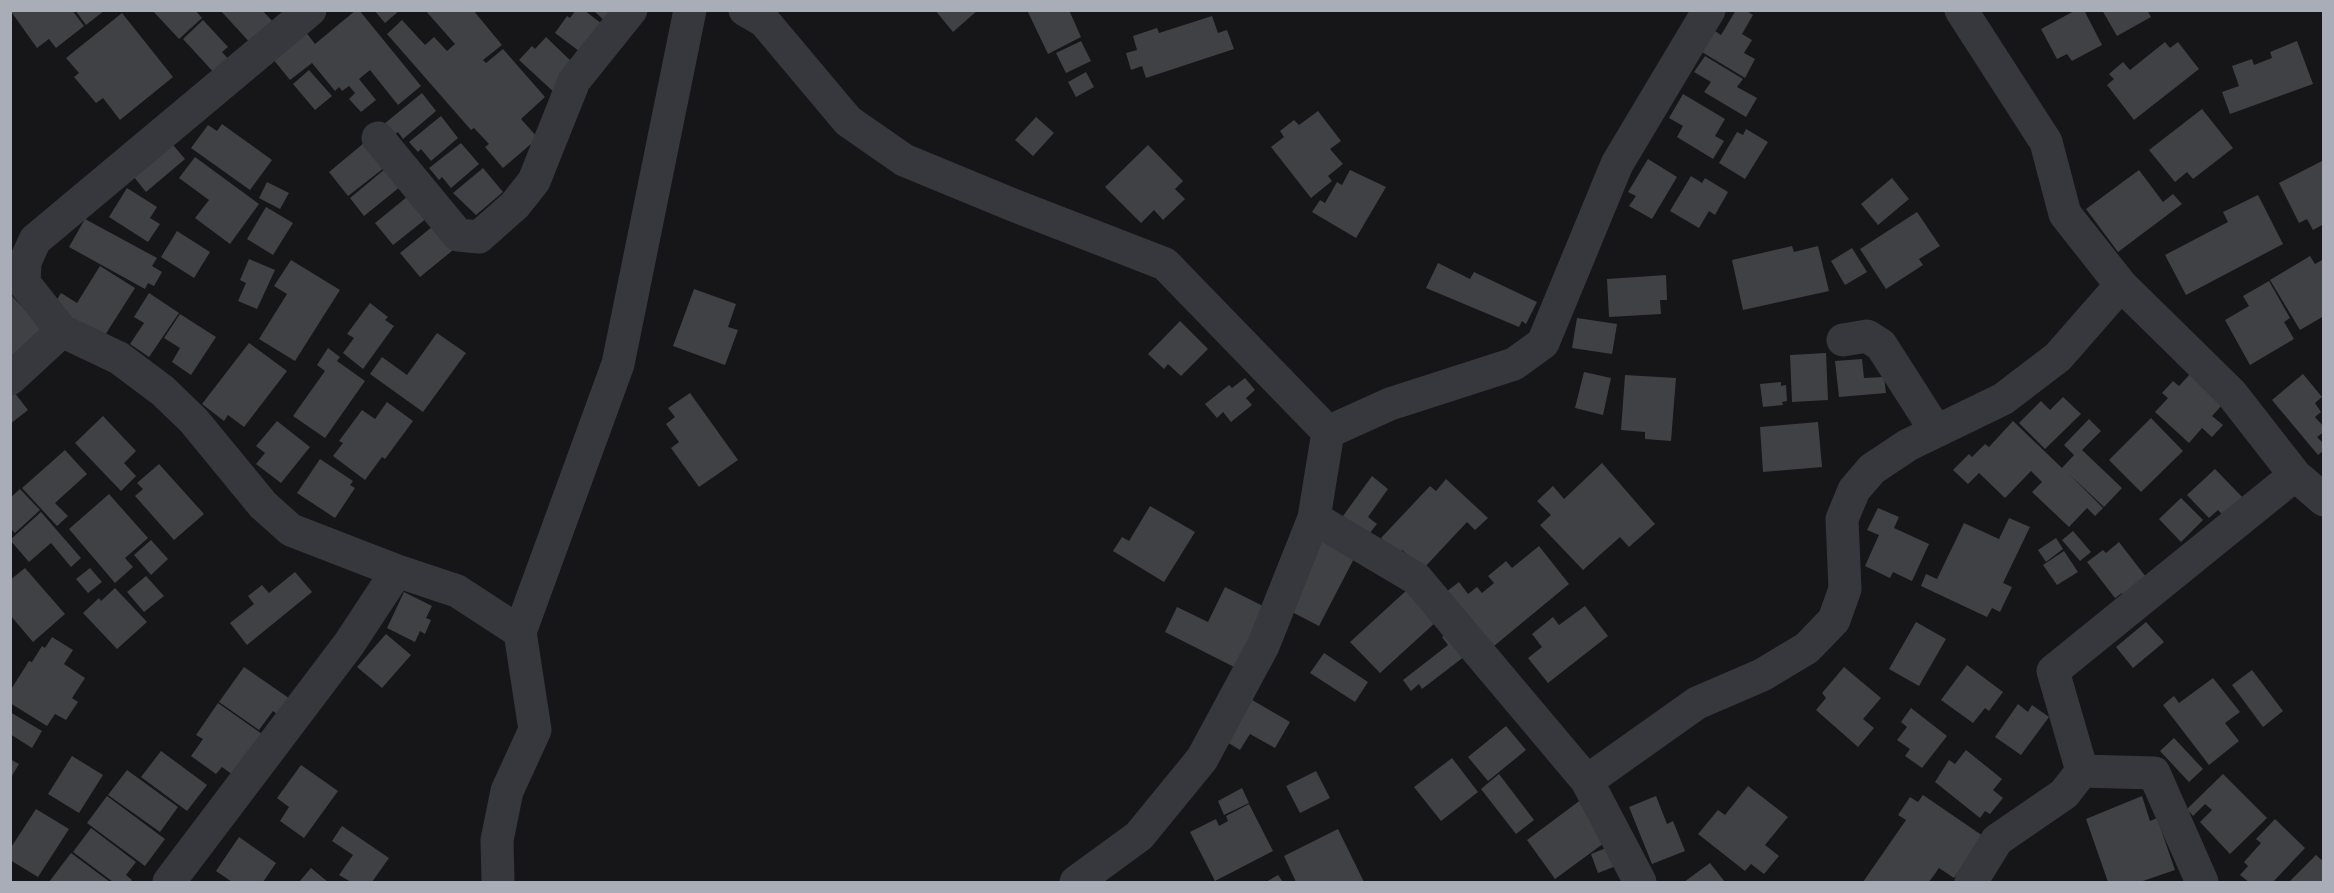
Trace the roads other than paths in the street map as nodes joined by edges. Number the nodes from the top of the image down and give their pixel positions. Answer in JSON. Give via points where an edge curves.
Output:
{"nodes":[{"id":1,"x":310,"y":10,"type":"edge"},
{"id":2,"x":632,"y":10,"type":"edge"},
{"id":3,"x":690,"y":10,"type":"edge"},
{"id":4,"x":1709,"y":10,"type":"edge"},
{"id":5,"x":1961,"y":10,"type":"edge"},
{"id":6,"x":758,"y":14,"type":"edge"},
{"id":7,"x":378,"y":138,"type":"dead end"},
{"id":8,"x":2121,"y":285,"type":"junction"},
{"id":9,"x":62,"y":331,"type":"junction"},
{"id":10,"x":1844,"y":340,"type":"dead end"},
{"id":11,"x":10,"y":379,"type":"edge"},
{"id":12,"x":1936,"y":431,"type":"junction"},
{"id":13,"x":1328,"y":432,"type":"junction"},
{"id":14,"x":2295,"y":475,"type":"junction"},
{"id":15,"x":2324,"y":500,"type":"edge"},
{"id":16,"x":1314,"y":518,"type":"junction"},
{"id":17,"x":397,"y":571,"type":"junction"},
{"id":18,"x":520,"y":632,"type":"junction"},
{"id":19,"x":2082,"y":771,"type":"junction"},
{"id":20,"x":1587,"y":781,"type":"junction"},
{"id":21,"x":169,"y":882,"type":"edge"},
{"id":22,"x":498,"y":882,"type":"edge"},
{"id":23,"x":1076,"y":882,"type":"edge"},
{"id":24,"x":1640,"y":882,"type":"edge"},
{"id":25,"x":1971,"y":882,"type":"edge"},
{"id":26,"x":2202,"y":882,"type":"edge"}],
"edges":[{"from":1,"to":9,"type":"street","via":[[35,240],[25,262],[24,283]]},
{"from":2,"to":7,"type":"street","via":[[574,81],[534,181],[515,205],[479,237],[458,236]]},
{"from":3,"to":18,"type":"street","via":[[618,364]]},
{"from":4,"to":13,"type":"street","via":[[1617,164],[1543,343],[1514,364],[1390,404]]},
{"from":5,"to":8,"type":"street","via":[[2046,142],[2065,214]]},
{"from":6,"to":13,"type":"street","via":[[848,121],[904,160],[1165,264]]},
{"from":8,"to":12,"type":"street","via":[[2058,357],[2003,399]]},
{"from":8,"to":14,"type":"street","via":[[2231,393]]},
{"from":9,"to":11,"type":"street"},
{"from":9,"to":17,"type":"street","via":[[119,358],[163,391],[194,421],[263,505],[291,530]]},
{"from":10,"to":12,"type":"street","via":[[1867,336],[1881,345]]},
{"from":12,"to":20,"type":"street","via":[[1872,469],[1854,490],[1842,519],[1845,589],[1834,620],[1807,648],[1762,675],[1697,703]]},
{"from":13,"to":16,"type":"street"},
{"from":14,"to":15,"type":"street"},
{"from":14,"to":19,"type":"street","via":[[2053,671]]},
{"from":16,"to":20,"type":"street","via":[[1418,579]]},
{"from":16,"to":23,"type":"street","via":[[1263,646],[1202,759],[1139,836]]},
{"from":17,"to":18,"type":"street","via":[[457,591]]},
{"from":17,"to":21,"type":"street","via":[[350,644]]},
{"from":18,"to":22,"type":"street","via":[[535,730],[507,791],[497,840]]},
{"from":19,"to":25,"type":"street","via":[[2064,794],[1997,840]]},
{"from":19,"to":26,"type":"street","via":[[2154,773]]},
{"from":20,"to":24,"type":"street"}]}
